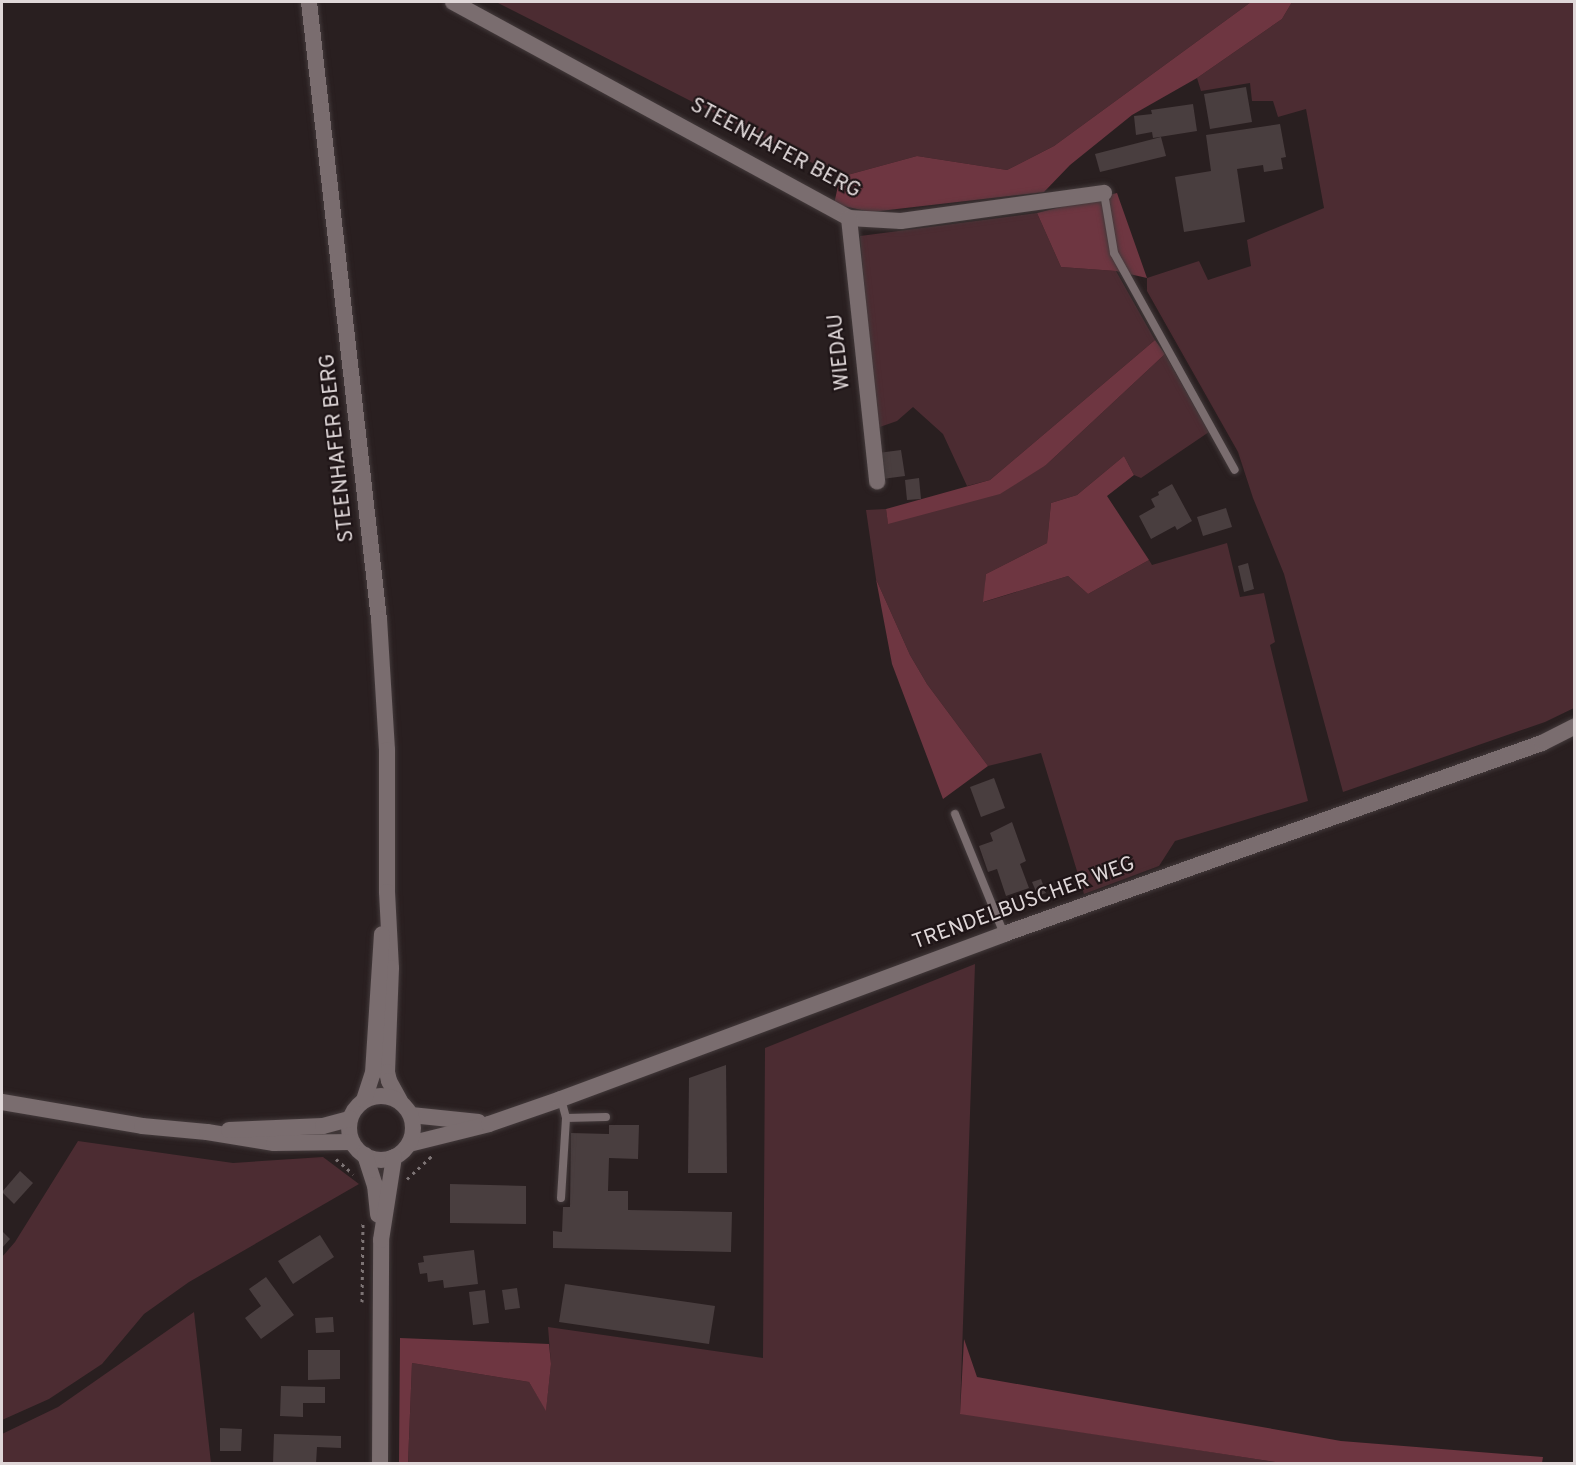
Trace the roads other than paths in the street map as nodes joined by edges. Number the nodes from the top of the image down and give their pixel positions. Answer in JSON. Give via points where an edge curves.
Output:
{"nodes":[{"id":1,"x":309,"y":2,"type":"edge"},
{"id":2,"x":453,"y":2,"type":"edge"},
{"id":3,"x":1104,"y":193,"type":"joint"},
{"id":4,"x":849,"y":218,"type":"junction"},
{"id":5,"x":1235,"y":470,"type":"dead end"},
{"id":6,"x":877,"y":482,"type":"dead end"},
{"id":7,"x":1575,"y":727,"type":"edge"},
{"id":8,"x":955,"y":814,"type":"dead end"},
{"id":9,"x":387,"y":892,"type":"junction"},
{"id":10,"x":1004,"y":934,"type":"junction"},
{"id":11,"x":561,"y":1099,"type":"junction"},
{"id":12,"x":364,"y":1100,"type":"junction"},
{"id":13,"x":400,"y":1101,"type":"junction"},
{"id":14,"x":2,"y":1102,"type":"edge"},
{"id":15,"x":411,"y":1115,"type":"junction"},
{"id":16,"x":566,"y":1118,"type":"junction"},
{"id":17,"x":606,"y":1118,"type":"dead end"},
{"id":18,"x":350,"y":1119,"type":"junction"},
{"id":19,"x":489,"y":1124,"type":"junction"},
{"id":20,"x":207,"y":1132,"type":"junction"},
{"id":21,"x":352,"y":1142,"type":"junction"},
{"id":22,"x":409,"y":1144,"type":"junction"},
{"id":23,"x":365,"y":1155,"type":"junction"},
{"id":24,"x":394,"y":1157,"type":"junction"},
{"id":25,"x":561,"y":1198,"type":"dead end"},
{"id":26,"x":381,"y":1240,"type":"junction"},
{"id":27,"x":380,"y":1464,"type":"edge"}],
"edges":[{"from":1,"to":9,"type":"street","name":"STEENHAFER BERG","via":[[379,619],[387,750]]},
{"from":2,"to":4,"type":"street","name":"STEENHAFER BERG"},
{"from":3,"to":4,"type":"street","name":"STEENHAFER BERG","via":[[901,221]]},
{"from":3,"to":5,"type":"lane","via":[[1114,254]]},
{"from":4,"to":6,"type":"street","name":"WIEDAU"},
{"from":7,"to":10,"type":"street","name":"TRENDELBUSCHER WEG","via":[[1542,743]]},
{"from":8,"to":10,"type":"lane"},
{"from":9,"to":12,"type":"street","name":"STEENHAFER BERG","via":[[378,966],[373,1073]]},
{"from":9,"to":13,"type":"street","name":"STEENHAFER BERG","via":[[391,968],[387,1072]]},
{"from":10,"to":11,"type":"street","name":"TRENDELBUSCHER WEG"},
{"from":11,"to":16,"type":"lane"},
{"from":11,"to":19,"type":"street","name":"TRENDELBUSCHER WEG"},
{"from":12,"to":13,"type":"street","via":[[377,1095]]},
{"from":12,"to":18,"type":"street"},
{"from":13,"to":15,"type":"street"},
{"from":14,"to":20,"type":"street","via":[[142,1126]]},
{"from":15,"to":19,"type":"street","name":"TRENDELBUSCHER WEG"},
{"from":15,"to":22,"type":"street","via":[[414,1128]]},
{"from":16,"to":17,"type":"lane"},
{"from":16,"to":25,"type":"lane"},
{"from":18,"to":20,"type":"street","via":[[323,1126]]},
{"from":18,"to":21,"type":"street"},
{"from":19,"to":22,"type":"street","name":"TRENDELBUSCHER WEG"},
{"from":20,"to":21,"type":"street","via":[[274,1143]]},
{"from":21,"to":23,"type":"street"},
{"from":22,"to":24,"type":"street"},
{"from":23,"to":24,"type":"street","via":[[376,1159]]},
{"from":23,"to":26,"type":"street","via":[[375,1185]]},
{"from":24,"to":26,"type":"street"},
{"from":26,"to":27,"type":"street"}]}
